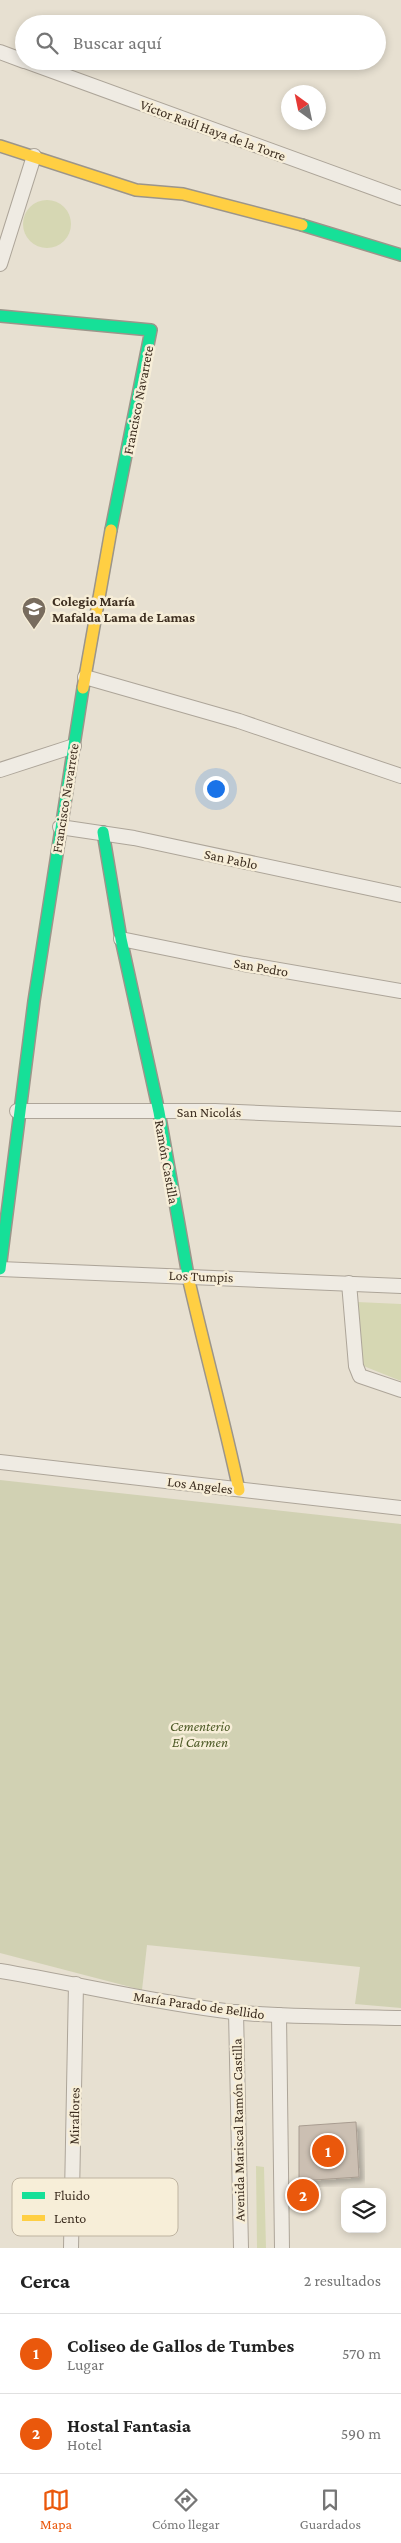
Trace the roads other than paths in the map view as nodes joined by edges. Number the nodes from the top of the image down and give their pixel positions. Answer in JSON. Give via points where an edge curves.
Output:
{"nodes":[{"id":1,"x":0,"y":52,"type":"edge"},
{"id":2,"x":15,"y":58,"type":"edge"},
{"id":3,"x":49,"y":70,"type":"edge"},
{"id":4,"x":0,"y":146,"type":"edge"},
{"id":5,"x":34,"y":156,"type":"junction"},
{"id":6,"x":401,"y":198,"type":"edge"},
{"id":7,"x":401,"y":255,"type":"edge"},
{"id":8,"x":0,"y":264,"type":"edge"},
{"id":9,"x":0,"y":316,"type":"edge"},
{"id":10,"x":85,"y":676,"type":"junction"},
{"id":11,"x":74,"y":746,"type":"junction"},
{"id":12,"x":0,"y":770,"type":"edge"},
{"id":13,"x":401,"y":776,"type":"edge"},
{"id":14,"x":60,"y":827,"type":"junction"},
{"id":15,"x":104,"y":832,"type":"junction"},
{"id":16,"x":401,"y":895,"type":"edge"},
{"id":17,"x":121,"y":939,"type":"junction"},
{"id":18,"x":401,"y":991,"type":"edge"},
{"id":19,"x":17,"y":1111,"type":"junction"},
{"id":20,"x":159,"y":1112,"type":"junction"},
{"id":21,"x":401,"y":1119,"type":"edge"},
{"id":22,"x":0,"y":1269,"type":"edge"},
{"id":23,"x":188,"y":1275,"type":"junction"},
{"id":24,"x":349,"y":1283,"type":"junction"},
{"id":25,"x":401,"y":1286,"type":"edge"},
{"id":26,"x":401,"y":1390,"type":"edge"},
{"id":27,"x":0,"y":1462,"type":"edge"},
{"id":28,"x":239,"y":1490,"type":"junction"},
{"id":29,"x":401,"y":1508,"type":"edge"},
{"id":30,"x":0,"y":1971,"type":"edge"},
{"id":31,"x":76,"y":1984,"type":"junction"},
{"id":32,"x":236,"y":2012,"type":"junction"},
{"id":33,"x":279,"y":2015,"type":"junction"},
{"id":34,"x":401,"y":2018,"type":"edge"},
{"id":35,"x":72,"y":2178,"type":"edge"},
{"id":36,"x":241,"y":2248,"type":"edge"},
{"id":37,"x":282,"y":2248,"type":"edge"}],
"edges":[{"from":1,"to":2,"type":"street","name":"Víctor Raúl Haya de la Torre"},
{"from":3,"to":6,"type":"street","name":"Víctor Raúl Haya de la Torre"},
{"from":4,"to":5,"type":"street"},
{"from":5,"to":7,"type":"street","via":[[136,190],[183,194],[278,216]]},
{"from":5,"to":8,"type":"street"},
{"from":9,"to":10,"type":"street","name":"Francisco Navarrete","via":[[151,330]]},
{"from":10,"to":11,"type":"street","name":"Francisco Navarrete"},
{"from":10,"to":13,"type":"street","via":[[239,721]]},
{"from":11,"to":12,"type":"street"},
{"from":11,"to":14,"type":"street","name":"Francisco Navarrete"},
{"from":14,"to":15,"type":"street","name":"San Pablo"},
{"from":14,"to":19,"type":"street","name":"Francisco Navarrete"},
{"from":15,"to":16,"type":"street","name":"San Pablo"},
{"from":15,"to":17,"type":"street","name":"Ramón Castilla"},
{"from":17,"to":18,"type":"street","name":"San Pedro"},
{"from":17,"to":20,"type":"street","name":"Ramón Castilla"},
{"from":19,"to":20,"type":"street","name":"San Nicolás"},
{"from":19,"to":22,"type":"street","name":"Francisco Navarrete"},
{"from":20,"to":21,"type":"street","name":"San Nicolás","via":[[215,1111]]},
{"from":20,"to":23,"type":"street","name":"Ramón Castilla"},
{"from":22,"to":23,"type":"street","name":"Los Tumpis"},
{"from":23,"to":24,"type":"street","name":"Los Tumpis"},
{"from":23,"to":28,"type":"street","name":"Ramón Castilla"},
{"from":24,"to":25,"type":"street","name":"Los Tumpis"},
{"from":24,"to":26,"type":"street","via":[[360,1376]]},
{"from":27,"to":28,"type":"street","name":"Los Angeles"},
{"from":28,"to":29,"type":"street","name":"Los Angeles"},
{"from":30,"to":31,"type":"street","name":"María Parado de Bellido"},
{"from":31,"to":32,"type":"street","name":"María Parado de Bellido","via":[[165,2003]]},
{"from":31,"to":35,"type":"street","name":"Miraflores"},
{"from":32,"to":33,"type":"street","name":"María Parado de Bellido"},
{"from":32,"to":36,"type":"street","name":"Avenida Mariscal Ramón Castilla"},
{"from":33,"to":34,"type":"street","name":"María Parado de Bellido"},
{"from":33,"to":37,"type":"street"}]}
